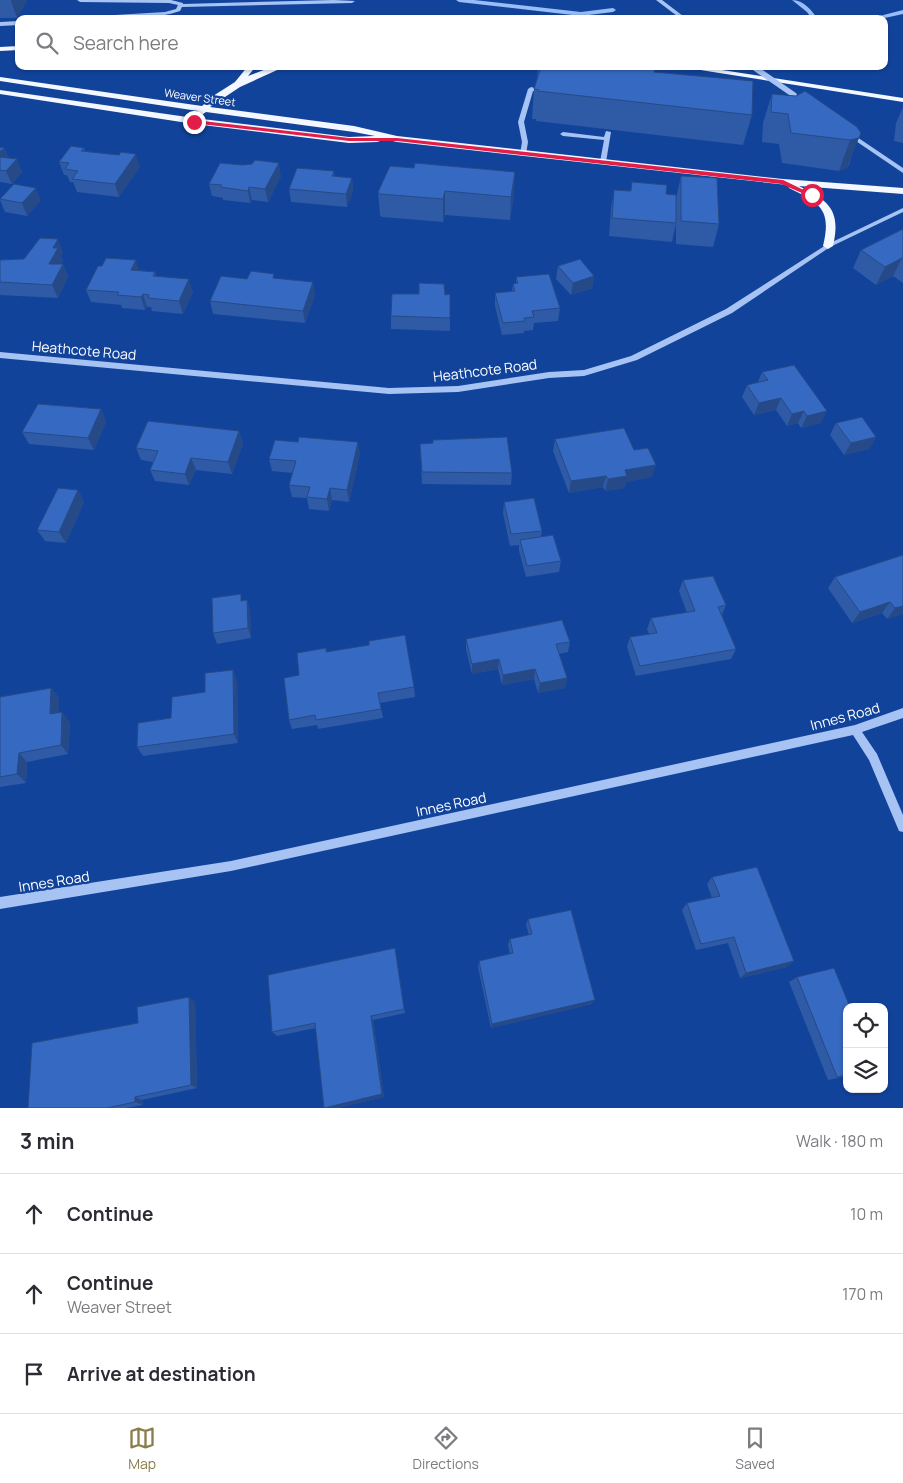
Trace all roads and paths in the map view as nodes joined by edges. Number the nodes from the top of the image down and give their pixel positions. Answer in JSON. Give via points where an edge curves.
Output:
{"nodes":[{"id":1,"x":80,"y":0,"type":"edge"},
{"id":2,"x":659,"y":0,"type":"edge"},
{"id":3,"x":352,"y":1,"type":"edge"},
{"id":4,"x":180,"y":6,"type":"junction"},
{"id":5,"x":149,"y":15,"type":"edge"},
{"id":6,"x":680,"y":15,"type":"edge"},
{"id":7,"x":15,"y":23,"type":"edge"},
{"id":8,"x":0,"y":24,"type":"edge"},
{"id":9,"x":15,"y":48,"type":"edge"},
{"id":10,"x":0,"y":49,"type":"edge"},
{"id":11,"x":249,"y":70,"type":"edge"},
{"id":12,"x":273,"y":70,"type":"edge"},
{"id":13,"x":705,"y":70,"type":"edge"},
{"id":14,"x":758,"y":70,"type":"edge"},
{"id":15,"x":0,"y":79,"type":"edge"},
{"id":16,"x":238,"y":85,"type":"junction"},
{"id":17,"x":538,"y":90,"type":"edge"},
{"id":18,"x":0,"y":92,"type":"edge"},
{"id":19,"x":794,"y":95,"type":"joint"},
{"id":20,"x":801,"y":100,"type":"edge"},
{"id":21,"x":903,"y":100,"type":"edge"},
{"id":22,"x":204,"y":109,"type":"junction"},
{"id":23,"x":194,"y":122,"type":"junction"},
{"id":24,"x":846,"y":131,"type":"edge"},
{"id":25,"x":563,"y":134,"type":"dead end"},
{"id":26,"x":608,"y":135,"type":"joint"},
{"id":27,"x":397,"y":139,"type":"junction"},
{"id":28,"x":523,"y":154,"type":"junction"},
{"id":29,"x":603,"y":162,"type":"junction"},
{"id":30,"x":903,"y":171,"type":"edge"},
{"id":31,"x":783,"y":182,"type":"junction"},
{"id":32,"x":903,"y":191,"type":"edge"},
{"id":33,"x":903,"y":210,"type":"edge"},
{"id":34,"x":828,"y":246,"type":"junction"},
{"id":35,"x":0,"y":355,"type":"edge"},
{"id":36,"x":903,"y":713,"type":"edge"},
{"id":37,"x":855,"y":730,"type":"junction"},
{"id":38,"x":903,"y":827,"type":"edge"},
{"id":39,"x":0,"y":903,"type":"edge"}],
"edges":[{"from":1,"to":4,"type":"street","via":[[169,1]]},
{"from":2,"to":6,"type":"street"},
{"from":3,"to":4,"type":"street"},
{"from":4,"to":5,"type":"street","via":[[166,14]]},
{"from":7,"to":8,"type":"street"},
{"from":9,"to":10,"type":"main road"},
{"from":11,"to":16,"type":"main road"},
{"from":12,"to":16,"type":"main road"},
{"from":13,"to":21,"type":"main road"},
{"from":14,"to":19,"type":"street","bridge":true},
{"from":15,"to":22,"type":"main road","name":"Weaver Street"},
{"from":16,"to":22,"type":"main road","via":[[211,100]]},
{"from":17,"to":28,"type":"street","via":[[531,89],[521,122],[525,142]]},
{"from":18,"to":23,"type":"main road","name":"Weaver Street"},
{"from":19,"to":20,"type":"street"},
{"from":22,"to":23,"type":"main road"},
{"from":22,"to":27,"type":"main road","name":"Weaver Street","via":[[354,129]]},
{"from":23,"to":27,"type":"main road","name":"Weaver Street","via":[[349,140]]},
{"from":24,"to":30,"type":"street"},
{"from":25,"to":26,"type":"street"},
{"from":26,"to":29,"type":"street"},
{"from":27,"to":28,"type":"main road","name":"Weaver Street"},
{"from":28,"to":29,"type":"main road","name":"Weaver Street"},
{"from":29,"to":31,"type":"main road","name":"Weaver Street"},
{"from":31,"to":32,"type":"main road","name":"Weaver Street"},
{"from":31,"to":34,"type":"main road","via":[[825,204],[834,223]]},
{"from":33,"to":34,"type":"street","name":"Heathcote Road"},
{"from":34,"to":35,"type":"street","name":"Heathcote Road","via":[[729,311],[634,358],[584,373],[458,389],[389,391]]},
{"from":36,"to":37,"type":"street","name":"Innes Road"},
{"from":37,"to":38,"type":"street","via":[[873,757]]},
{"from":37,"to":39,"type":"street","name":"Innes Road","via":[[231,866]]}]}
